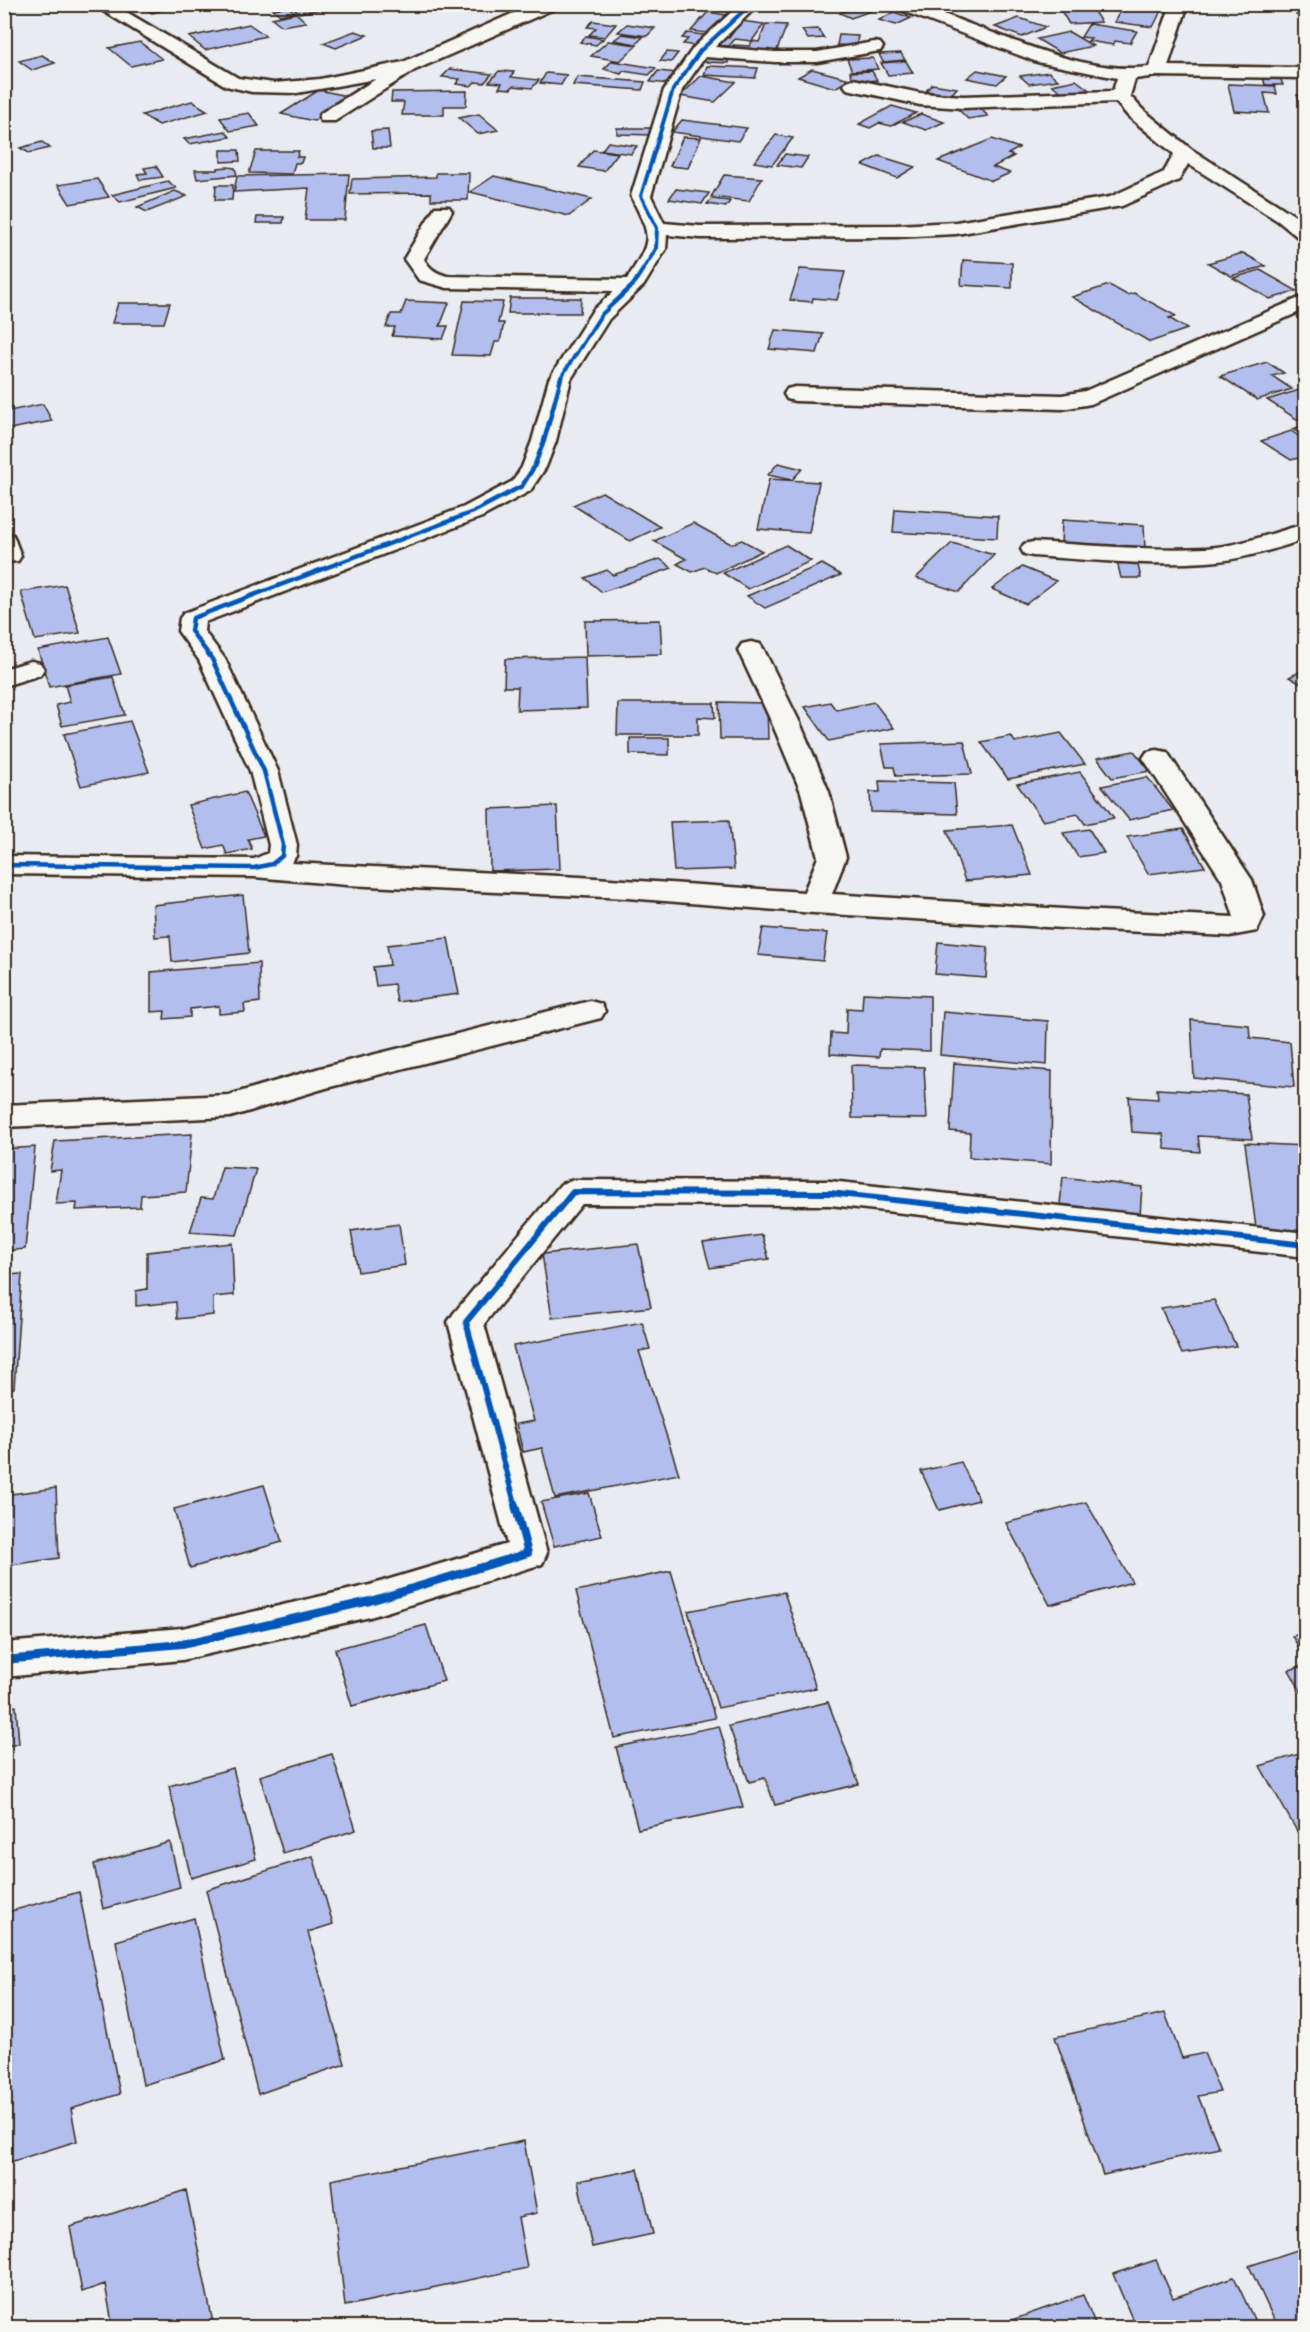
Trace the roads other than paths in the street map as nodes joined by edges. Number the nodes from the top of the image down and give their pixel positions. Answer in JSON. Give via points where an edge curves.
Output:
{"nodes":[{"id":1,"x":100,"y":4,"type":"edge"},
{"id":2,"x":550,"y":4,"type":"edge"},
{"id":3,"x":751,"y":4,"type":"edge"},
{"id":4,"x":901,"y":4,"type":"edge"},
{"id":5,"x":1180,"y":4,"type":"edge"},
{"id":6,"x":874,"y":47,"type":"dead end"},
{"id":7,"x":700,"y":51,"type":"junction"},
{"id":8,"x":409,"y":66,"type":"junction"},
{"id":9,"x":1157,"y":71,"type":"junction"},
{"id":10,"x":1305,"y":73,"type":"edge"},
{"id":11,"x":1127,"y":75,"type":"junction"},
{"id":12,"x":853,"y":85,"type":"dead end"},
{"id":13,"x":1121,"y":96,"type":"junction"},
{"id":14,"x":328,"y":117,"type":"dead end"},
{"id":15,"x":1184,"y":153,"type":"junction"},
{"id":16,"x":442,"y":211,"type":"dead end"},
{"id":17,"x":657,"y":228,"type":"junction"},
{"id":18,"x":1305,"y":234,"type":"edge"},
{"id":19,"x":633,"y":285,"type":"junction"},
{"id":20,"x":1305,"y":301,"type":"edge"},
{"id":21,"x":795,"y":394,"type":"dead end"},
{"id":22,"x":1305,"y":531,"type":"edge"},
{"id":23,"x":1032,"y":549,"type":"dead end"},
{"id":24,"x":751,"y":650,"type":"dead end"},
{"id":25,"x":31,"y":669,"type":"dead end"},
{"id":26,"x":4,"y":678,"type":"edge"},
{"id":27,"x":1157,"y":758,"type":"dead end"},
{"id":28,"x":4,"y":865,"type":"edge"},
{"id":29,"x":254,"y":868,"type":"junction"},
{"id":30,"x":814,"y":903,"type":"junction"},
{"id":31,"x":590,"y":1011,"type":"dead end"},
{"id":32,"x":4,"y":1116,"type":"edge"},
{"id":33,"x":1305,"y":1245,"type":"edge"},
{"id":34,"x":4,"y":1660,"type":"edge"}],
"edges":[{"from":1,"to":8,"type":"street","via":[[232,82],[247,87],[280,89]]},
{"from":2,"to":8,"type":"street"},
{"from":3,"to":7,"type":"street"},
{"from":4,"to":11,"type":"street","via":[[1043,58]]},
{"from":5,"to":9,"type":"street"},
{"from":6,"to":7,"type":"street","via":[[817,57]]},
{"from":7,"to":17,"type":"street","via":[[674,90],[641,196]]},
{"from":8,"to":14,"type":"street"},
{"from":9,"to":10,"type":"street"},
{"from":9,"to":11,"type":"street"},
{"from":11,"to":13,"type":"street"},
{"from":12,"to":13,"type":"street","via":[[920,99],[963,102]]},
{"from":13,"to":15,"type":"street","via":[[1129,109]]},
{"from":15,"to":17,"type":"street","via":[[1172,176],[1115,202],[956,228]]},
{"from":15,"to":18,"type":"street","via":[[1285,217]]},
{"from":16,"to":19,"type":"street","via":[[414,259],[421,273],[429,278],[447,282]]},
{"from":17,"to":19,"type":"street","via":[[656,249]]},
{"from":19,"to":29,"type":"street","via":[[601,315],[560,379],[544,441],[522,486],[473,512],[193,618],[191,631],[212,659],[264,771],[283,845],[282,856],[272,864]]},
{"from":20,"to":21,"type":"street","via":[[1091,397],[1062,402]]},
{"from":22,"to":23,"type":"street","via":[[1259,546],[1209,555]]},
{"from":24,"to":30,"type":"street","via":[[815,792],[832,857]]},
{"from":25,"to":26,"type":"street"},
{"from":27,"to":30,"type":"street","via":[[1237,880],[1249,916],[1246,924],[1230,927],[1096,922]]},
{"from":28,"to":29,"type":"street"},
{"from":29,"to":30,"type":"street","via":[[375,879],[482,880]]},
{"from":31,"to":32,"type":"street","via":[[331,1076],[230,1106]]},
{"from":33,"to":34,"type":"street","via":[[830,1193],[573,1192],[466,1322],[528,1553],[370,1601],[182,1644]]}]}
